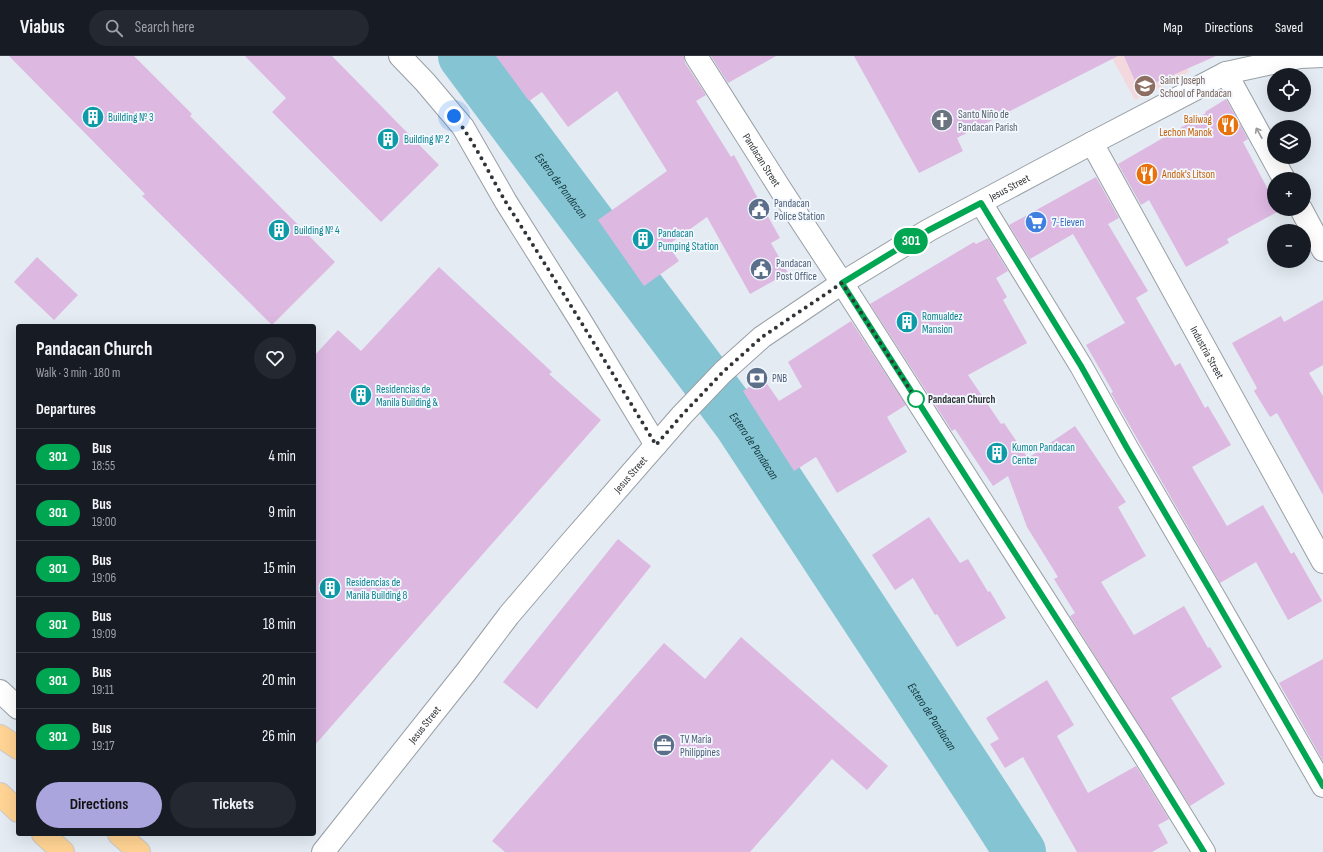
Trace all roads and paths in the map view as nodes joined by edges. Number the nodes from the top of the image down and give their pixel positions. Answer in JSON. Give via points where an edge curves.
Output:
{"nodes":[{"id":1,"x":400,"y":56,"type":"edge"},
{"id":2,"x":696,"y":56,"type":"edge"},
{"id":3,"x":1323,"y":56,"type":"edge"},
{"id":4,"x":1226,"y":73,"type":"junction"},
{"id":5,"x":1092,"y":143,"type":"junction"},
{"id":6,"x":1280,"y":172,"type":"edge"},
{"id":7,"x":981,"y":203,"type":"junction"},
{"id":8,"x":1305,"y":216,"type":"edge"},
{"id":9,"x":1323,"y":250,"type":"edge"},
{"id":10,"x":842,"y":283,"type":"junction"},
{"id":11,"x":656,"y":445,"type":"junction"},
{"id":12,"x":1323,"y":562,"type":"edge"},
{"id":13,"x":0,"y":691,"type":"edge"},
{"id":14,"x":16,"y":706,"type":"edge"},
{"id":15,"x":0,"y":736,"type":"edge"},
{"id":16,"x":16,"y":747,"type":"edge"},
{"id":17,"x":1323,"y":786,"type":"edge"},
{"id":18,"x":0,"y":794,"type":"edge"},
{"id":19,"x":16,"y":809,"type":"edge"},
{"id":20,"x":45,"y":836,"type":"edge"},
{"id":21,"x":121,"y":836,"type":"edge"},
{"id":22,"x":63,"y":852,"type":"edge"},
{"id":23,"x":139,"y":852,"type":"edge"},
{"id":24,"x":323,"y":852,"type":"edge"},
{"id":25,"x":1204,"y":852,"type":"edge"}],
"edges":[{"from":1,"to":11,"type":"street","via":[[426,82],[463,128]]},
{"from":2,"to":10,"type":"street","name":"Pandacan Street"},
{"from":3,"to":4,"type":"street","name":"Jesus Street","via":[[1300,57]]},
{"from":4,"to":5,"type":"street","name":"Jesus Street"},
{"from":6,"to":4,"type":"street","one_way":true},
{"from":5,"to":7,"type":"street","name":"Jesus Street"},
{"from":5,"to":12,"type":"street","name":"Industria Street"},
{"from":7,"to":10,"type":"street","name":"Jesus Street","via":[[929,230]]},
{"from":7,"to":17,"type":"street","via":[[1081,366]]},
{"from":8,"to":9,"type":"street"},
{"from":10,"to":11,"type":"street","name":"Jesus Street","via":[[762,337],[723,372]]},
{"from":10,"to":25,"type":"street","name":"Pandacan Street"},
{"from":11,"to":24,"type":"street","name":"Jesus Street","via":[[510,615]]},
{"from":13,"to":14,"type":"street"},
{"from":15,"to":16,"type":"main road"},
{"from":18,"to":19,"type":"main road"},
{"from":20,"to":22,"type":"main road"},
{"from":21,"to":23,"type":"main road"}]}
